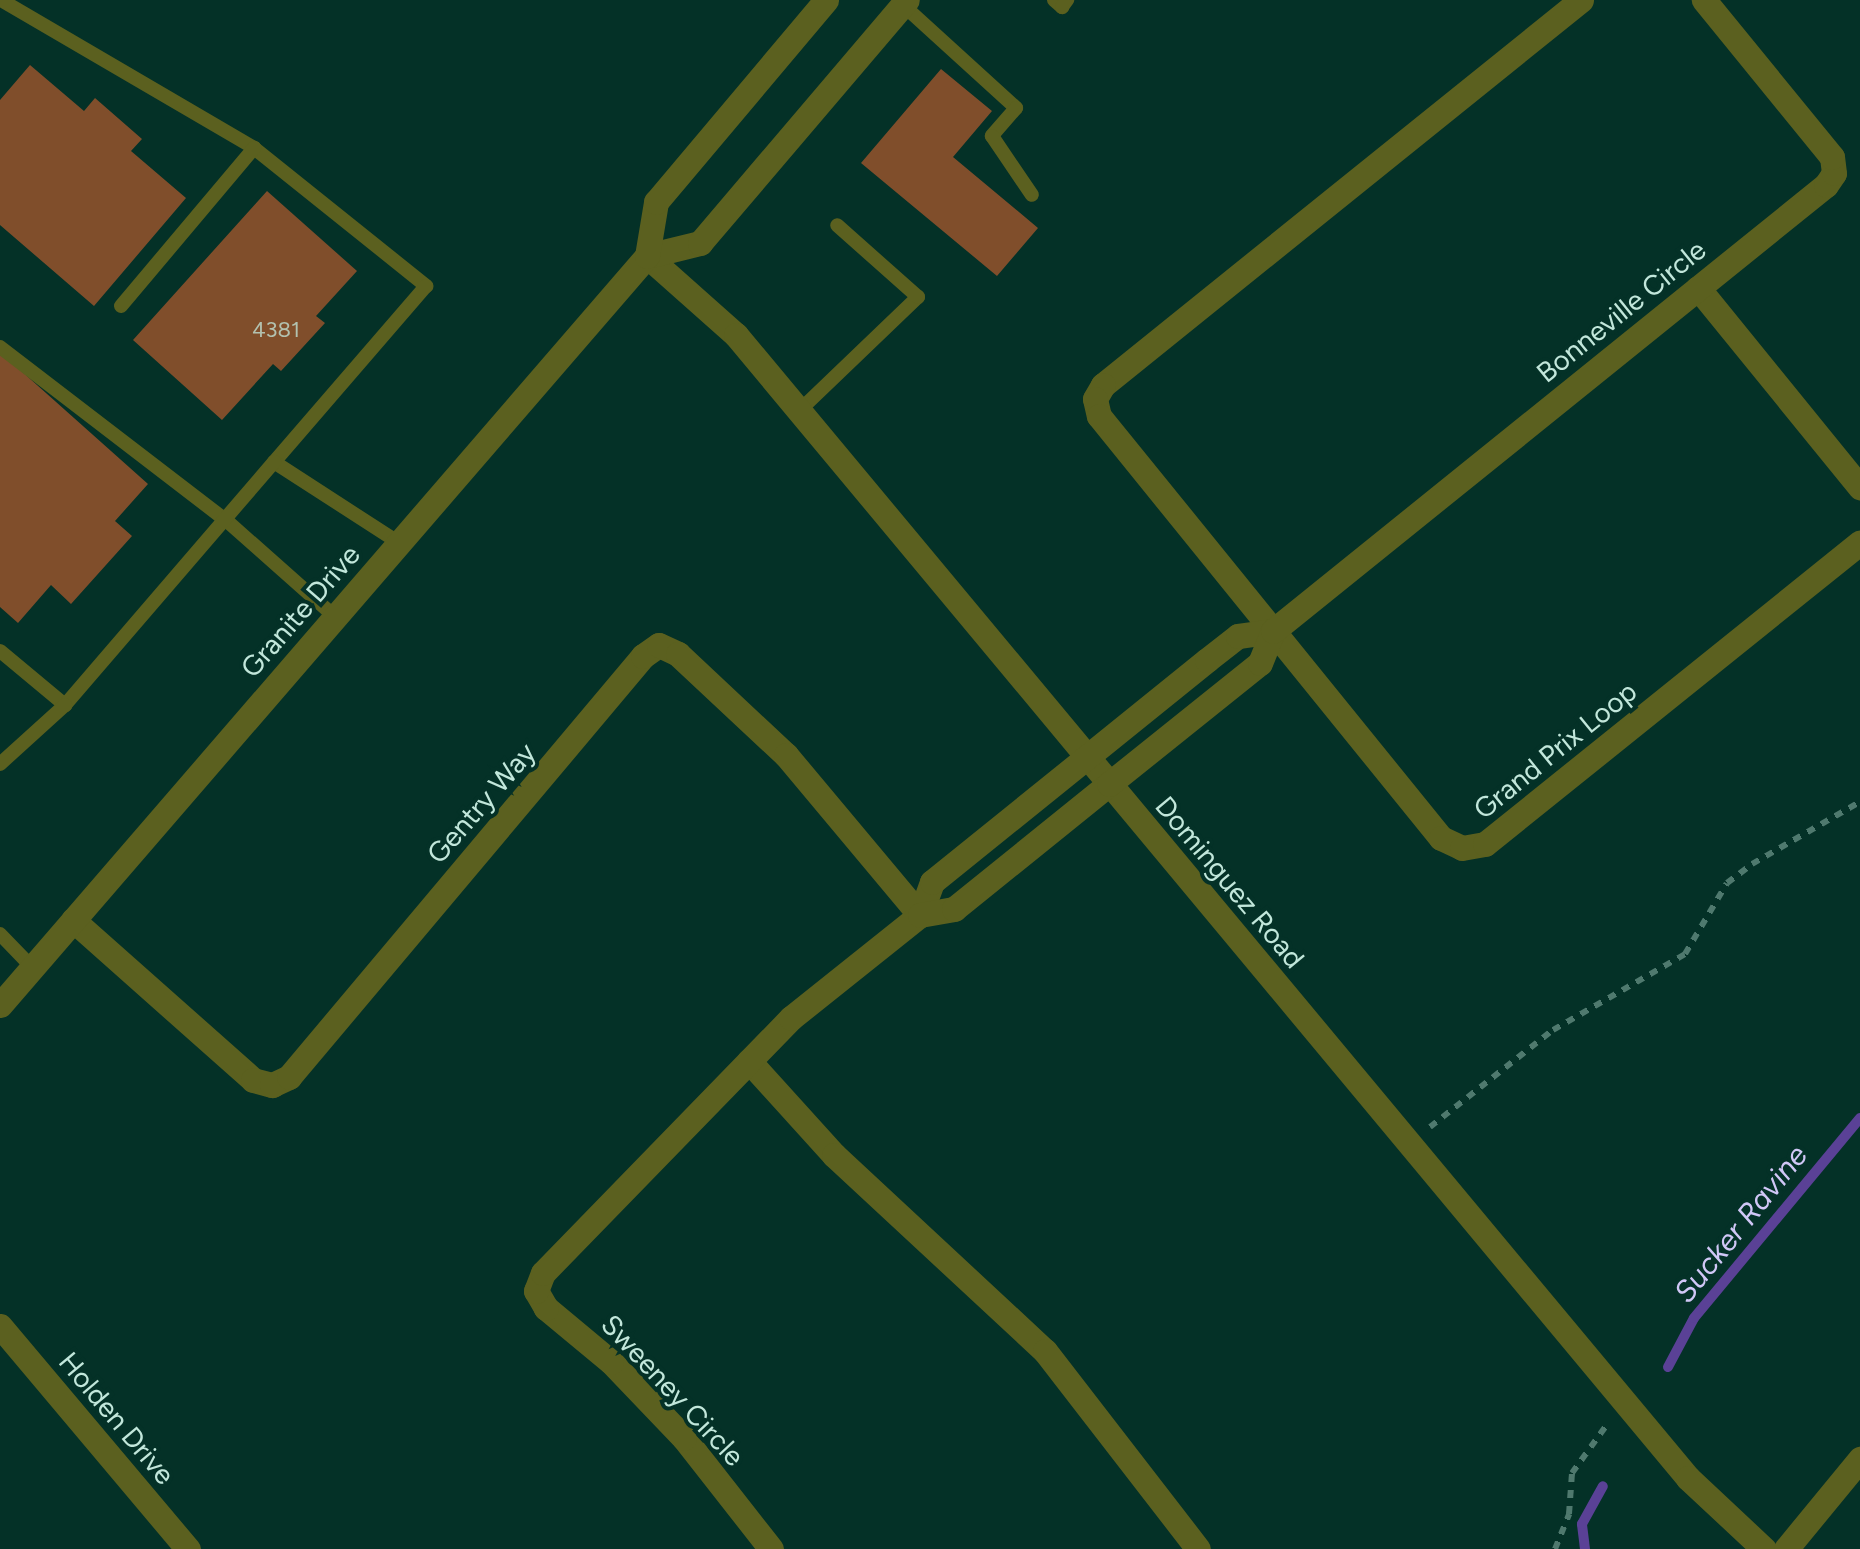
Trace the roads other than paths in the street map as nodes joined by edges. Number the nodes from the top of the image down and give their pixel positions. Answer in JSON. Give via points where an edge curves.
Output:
{"nodes":[{"id":1,"x":1,"y":0,"type":"edge"},
{"id":2,"x":826,"y":0,"type":"edge"},
{"id":3,"x":1054,"y":0,"type":"edge"},
{"id":4,"x":1067,"y":0,"type":"edge"},
{"id":5,"x":1581,"y":0,"type":"edge"},
{"id":6,"x":1704,"y":0,"type":"edge"},
{"id":7,"x":905,"y":2,"type":"edge"},
{"id":8,"x":254,"y":148,"type":"junction"},
{"id":9,"x":1032,"y":195,"type":"dead end"},
{"id":10,"x":836,"y":225,"type":"dead end"},
{"id":11,"x":646,"y":256,"type":"junction"},
{"id":12,"x":1698,"y":288,"type":"junction"},
{"id":13,"x":120,"y":306,"type":"dead end"},
{"id":14,"x":0,"y":347,"type":"edge"},
{"id":15,"x":799,"y":411,"type":"junction"},
{"id":16,"x":274,"y":462,"type":"junction"},
{"id":17,"x":1860,"y":486,"type":"edge"},
{"id":18,"x":227,"y":521,"type":"junction"},
{"id":19,"x":398,"y":543,"type":"junction"},
{"id":20,"x":1860,"y":543,"type":"edge"},
{"id":21,"x":335,"y":617,"type":"junction"},
{"id":22,"x":1273,"y":630,"type":"junction"},
{"id":23,"x":0,"y":651,"type":"edge"},
{"id":24,"x":65,"y":704,"type":"junction"},
{"id":25,"x":1086,"y":757,"type":"junction"},
{"id":26,"x":0,"y":764,"type":"edge"},
{"id":27,"x":1110,"y":784,"type":"junction"},
{"id":28,"x":920,"y":914,"type":"junction"},
{"id":29,"x":73,"y":920,"type":"junction"},
{"id":30,"x":0,"y":934,"type":"edge"},
{"id":31,"x":32,"y":967,"type":"junction"},
{"id":32,"x":0,"y":1004,"type":"edge"},
{"id":33,"x":749,"y":1061,"type":"junction"},
{"id":34,"x":0,"y":1326,"type":"edge"},
{"id":35,"x":1860,"y":1459,"type":"edge"},
{"id":36,"x":188,"y":1549,"type":"edge"},
{"id":37,"x":771,"y":1549,"type":"edge"},
{"id":38,"x":1198,"y":1549,"type":"edge"},
{"id":39,"x":1764,"y":1549,"type":"edge"},
{"id":40,"x":1786,"y":1549,"type":"edge"}],
"edges":[{"from":1,"to":8,"type":"lane"},
{"from":2,"to":11,"type":"street","via":[[656,202]]},
{"from":3,"to":4,"type":"lane","via":[[1062,7]]},
{"from":5,"to":22,"type":"street","via":[[1103,385],[1095,399],[1099,416]]},
{"from":6,"to":12,"type":"street","name":"Bonneville Circle","via":[[1832,157],[1834,173]]},
{"from":7,"to":9,"type":"lane","via":[[1016,108],[992,136]]},
{"from":7,"to":11,"type":"street","via":[[700,243]]},
{"from":8,"to":13,"type":"lane"},
{"from":8,"to":16,"type":"lane","via":[[426,286]]},
{"from":10,"to":15,"type":"lane","via":[[918,297]]},
{"from":11,"to":15,"type":"street","name":"Dominguez Road","via":[[736,335]]},
{"from":11,"to":19,"type":"street","name":"Granite Drive"},
{"from":12,"to":17,"type":"street"},
{"from":12,"to":22,"type":"street","name":"Bonneville Circle"},
{"from":14,"to":18,"type":"lane"},
{"from":15,"to":25,"type":"street","name":"Dominguez Road"},
{"from":16,"to":18,"type":"lane"},
{"from":16,"to":19,"type":"lane"},
{"from":18,"to":21,"type":"lane"},
{"from":18,"to":24,"type":"lane"},
{"from":19,"to":21,"type":"street","name":"Granite Drive"},
{"from":20,"to":22,"type":"street","name":"Grand Prix Loop","via":[[1485,844],[1462,848],[1441,838]]},
{"from":21,"to":29,"type":"street","name":"Granite Drive"},
{"from":22,"to":25,"type":"street","name":"Bonneville Circle","via":[[1238,636]]},
{"from":22,"to":27,"type":"street","name":"Bonneville Circle","via":[[1260,664]]},
{"from":23,"to":24,"type":"lane"},
{"from":24,"to":26,"type":"lane"},
{"from":25,"to":27,"type":"street","name":"Dominguez Road"},
{"from":25,"to":28,"type":"street","name":"Sweeney Circle","via":[[932,882]]},
{"from":27,"to":28,"type":"street","name":"Sweeney Circle","via":[[954,909]]},
{"from":27,"to":39,"type":"street","name":"Dominguez Road","via":[[1688,1478]]},
{"from":28,"to":29,"type":"street","name":"Gentry Way","via":[[786,755],[678,654],[659,646],[643,656],[289,1076],[272,1085],[253,1080]]},
{"from":28,"to":33,"type":"street","name":"Sweeney Circle","via":[[791,1018]]},
{"from":29,"to":31,"type":"street","name":"Granite Drive"},
{"from":30,"to":31,"type":"lane"},
{"from":31,"to":32,"type":"street","name":"Granite Drive"},
{"from":33,"to":37,"type":"street","name":"Sweeney Circle","via":[[543,1274],[536,1291],[546,1308],[611,1362],[684,1438]]},
{"from":33,"to":38,"type":"street","via":[[834,1154],[1045,1351]]},
{"from":34,"to":36,"type":"street","name":"Holden Drive"},
{"from":35,"to":40,"type":"street"}]}
